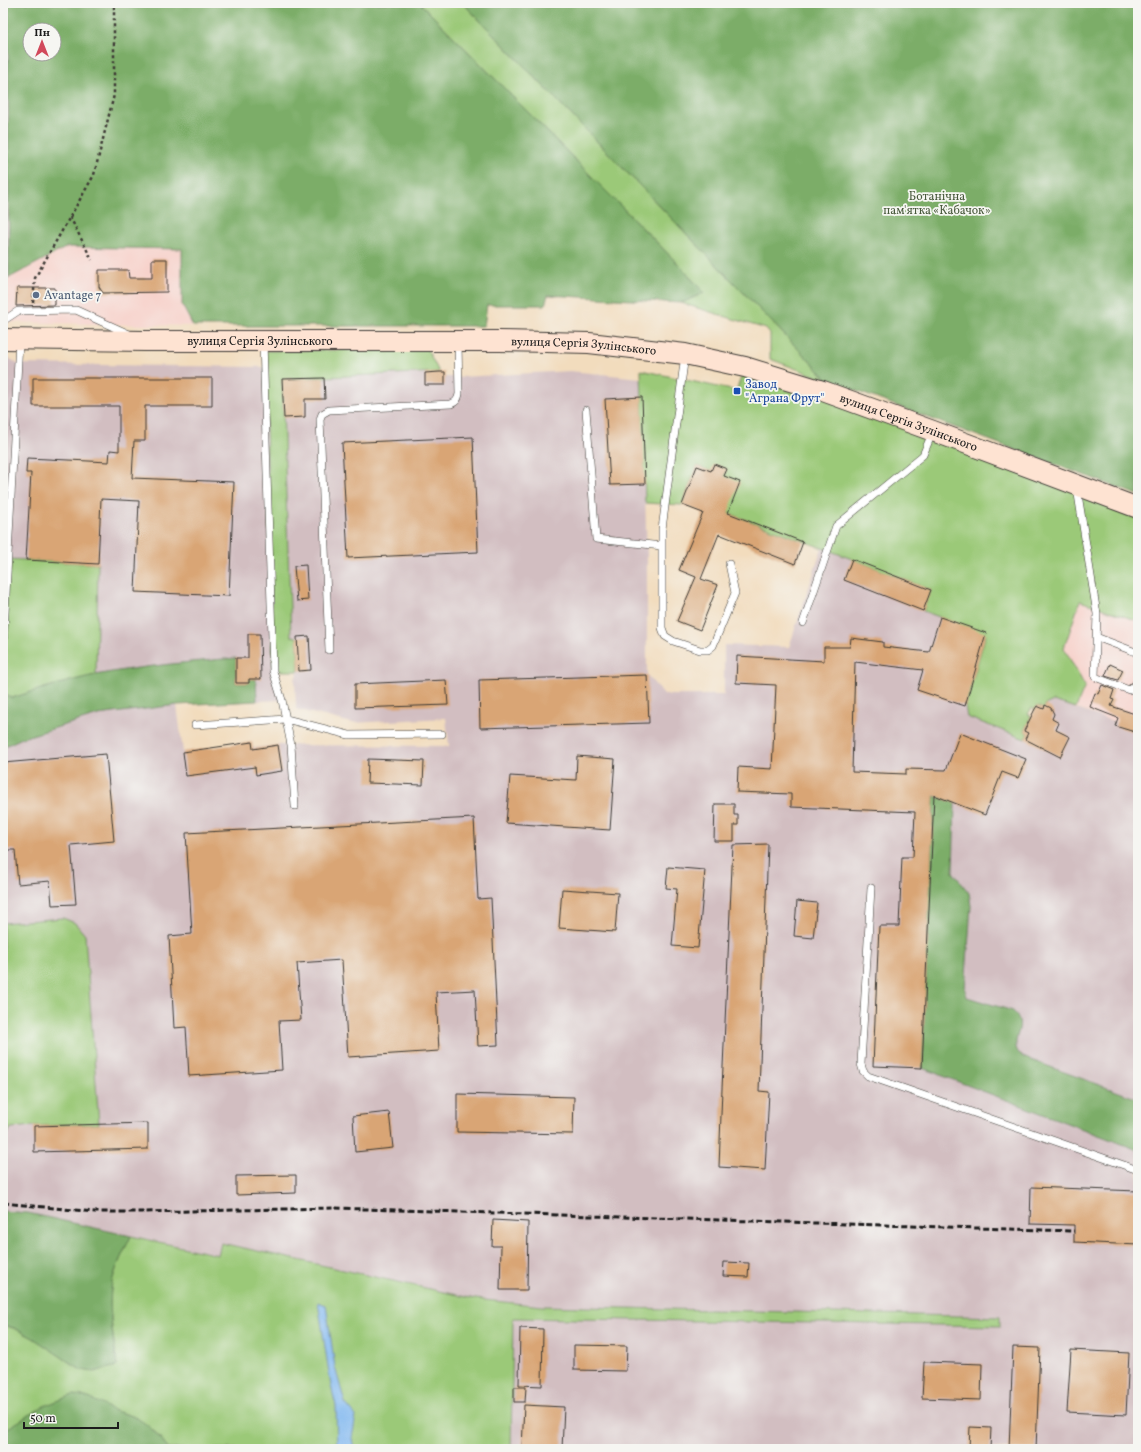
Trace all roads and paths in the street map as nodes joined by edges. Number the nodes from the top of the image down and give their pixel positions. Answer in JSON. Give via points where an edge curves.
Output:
{"nodes":[{"id":1,"x":114,"y":3,"type":"edge"},
{"id":2,"x":70,"y":217,"type":"junction"},
{"id":3,"x":92,"y":260,"type":"dead end"},
{"id":4,"x":32,"y":311,"type":"junction"},
{"id":5,"x":3,"y":321,"type":"edge"},
{"id":6,"x":11,"y":339,"type":"edge"},
{"id":7,"x":145,"y":341,"type":"junction"},
{"id":8,"x":264,"y":341,"type":"junction"},
{"id":9,"x":458,"y":341,"type":"junction"},
{"id":10,"x":685,"y":354,"type":"junction"},
{"id":11,"x":586,"y":410,"type":"dead end"},
{"id":12,"x":933,"y":431,"type":"junction"},
{"id":13,"x":1077,"y":486,"type":"junction"},
{"id":14,"x":1138,"y":508,"type":"edge"},
{"id":15,"x":662,"y":546,"type":"junction"},
{"id":16,"x":730,"y":564,"type":"dead end"},
{"id":17,"x":803,"y":623,"type":"dead end"},
{"id":18,"x":1096,"y":637,"type":"junction"},
{"id":19,"x":329,"y":650,"type":"dead end"},
{"id":20,"x":3,"y":652,"type":"edge"},
{"id":21,"x":1138,"y":654,"type":"edge"},
{"id":22,"x":1138,"y":682,"type":"edge"},
{"id":23,"x":286,"y":719,"type":"junction"},
{"id":24,"x":195,"y":725,"type":"dead end"},
{"id":25,"x":442,"y":734,"type":"dead end"},
{"id":26,"x":295,"y":806,"type":"dead end"},
{"id":27,"x":871,"y":888,"type":"dead end"},
{"id":28,"x":1138,"y":1170,"type":"edge"}],
"edges":[{"from":1,"to":2,"type":"path","via":[[114,96],[94,175]]},
{"from":2,"to":3,"type":"path"},
{"from":2,"to":4,"type":"path","via":[[35,278]]},
{"from":4,"to":5,"type":"lane","via":[[18,311]]},
{"from":4,"to":7,"type":"lane","via":[[76,310]]},
{"from":6,"to":7,"type":"street","name":"вулиця Сергія Зулінського"},
{"from":6,"to":20,"type":"lane"},
{"from":7,"to":8,"type":"street","name":"вулиця Сергія Зулінського"},
{"from":8,"to":9,"type":"street","name":"вулиця Сергія Зулінського"},
{"from":8,"to":23,"type":"lane","via":[[273,671]]},
{"from":9,"to":10,"type":"street","name":"вулиця Сергія Зулінського","via":[[589,343]]},
{"from":9,"to":19,"type":"lane","via":[[459,398],[454,402],[329,410],[322,414],[320,419]]},
{"from":10,"to":12,"type":"street","name":"вулиця Сергія Зулінського","via":[[745,367],[823,391]]},
{"from":10,"to":15,"type":"lane","via":[[662,529]]},
{"from":11,"to":15,"type":"lane","via":[[596,539]]},
{"from":12,"to":13,"type":"street","name":"вулиця Сергія Зулінського"},
{"from":12,"to":17,"type":"lane","via":[[923,455],[836,526]]},
{"from":13,"to":14,"type":"street","name":"вулиця Сергія Зулінського"},
{"from":13,"to":18,"type":"lane","via":[[1097,614]]},
{"from":15,"to":16,"type":"lane","via":[[662,628],[665,636],[673,641],[700,650],[708,650],[713,646],[735,593]]},
{"from":18,"to":21,"type":"lane"},
{"from":18,"to":22,"type":"lane","via":[[1095,677],[1129,690]]},
{"from":23,"to":24,"type":"lane"},
{"from":23,"to":25,"type":"lane","via":[[350,735]]},
{"from":23,"to":26,"type":"lane","via":[[291,745]]},
{"from":27,"to":28,"type":"lane","via":[[861,1064],[863,1071],[868,1076]]}]}
